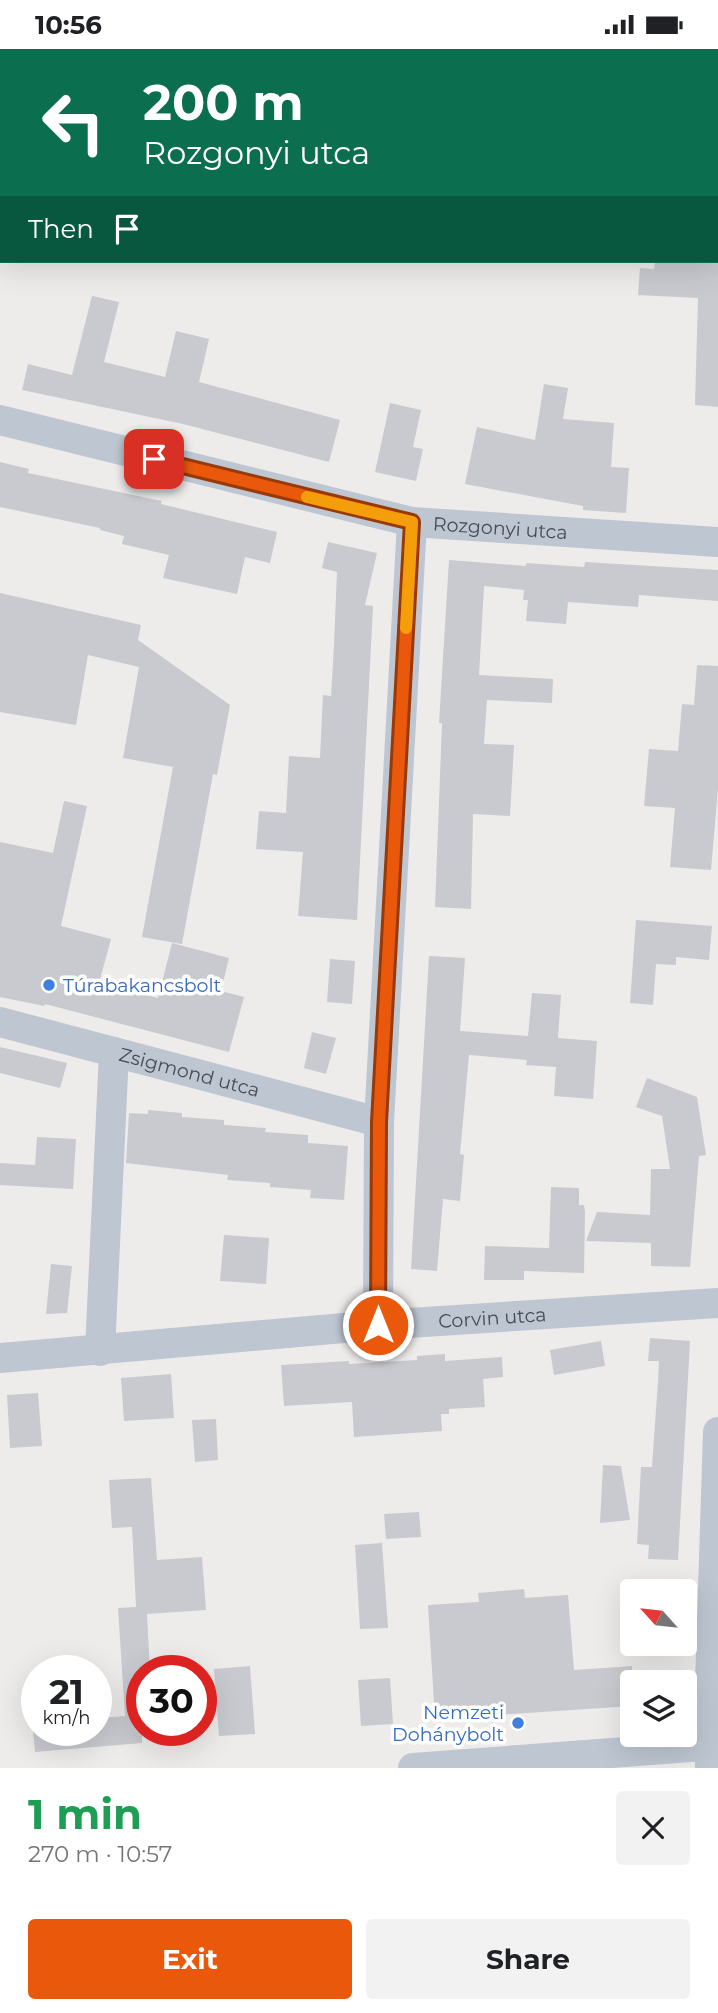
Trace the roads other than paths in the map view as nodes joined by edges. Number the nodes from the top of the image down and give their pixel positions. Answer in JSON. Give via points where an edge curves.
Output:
{"nodes":[{"id":1,"x":0,"y":420,"type":"edge"},
{"id":2,"x":412,"y":522,"type":"junction"},
{"id":3,"x":718,"y":542,"type":"edge"},
{"id":4,"x":0,"y":1022,"type":"edge"},
{"id":5,"x":114,"y":1052,"type":"junction"},
{"id":6,"x":379,"y":1122,"type":"junction"},
{"id":7,"x":718,"y":1303,"type":"edge"},
{"id":8,"x":378,"y":1325,"type":"junction"},
{"id":9,"x":100,"y":1350,"type":"junction"},
{"id":10,"x":0,"y":1358,"type":"edge"},
{"id":11,"x":718,"y":1432,"type":"edge"},
{"id":12,"x":713,"y":1753,"type":"edge"},
{"id":13,"x":413,"y":1768,"type":"edge"}],
"edges":[{"from":1,"to":2,"type":"street","name":"Rozgonyi utca"},
{"from":2,"to":3,"type":"street","name":"Rozgonyi utca"},
{"from":2,"to":6,"type":"street"},
{"from":4,"to":5,"type":"street","name":"Zsigmond utca"},
{"from":5,"to":6,"type":"street","name":"Zsigmond utca"},
{"from":5,"to":9,"type":"street"},
{"from":6,"to":8,"type":"street"},
{"from":7,"to":8,"type":"street","name":"Corvin utca"},
{"from":8,"to":9,"type":"street","name":"Corvin utca"},
{"from":9,"to":10,"type":"street","name":"Corvin utca"},
{"from":11,"to":12,"type":"street"},
{"from":12,"to":13,"type":"street"}]}
